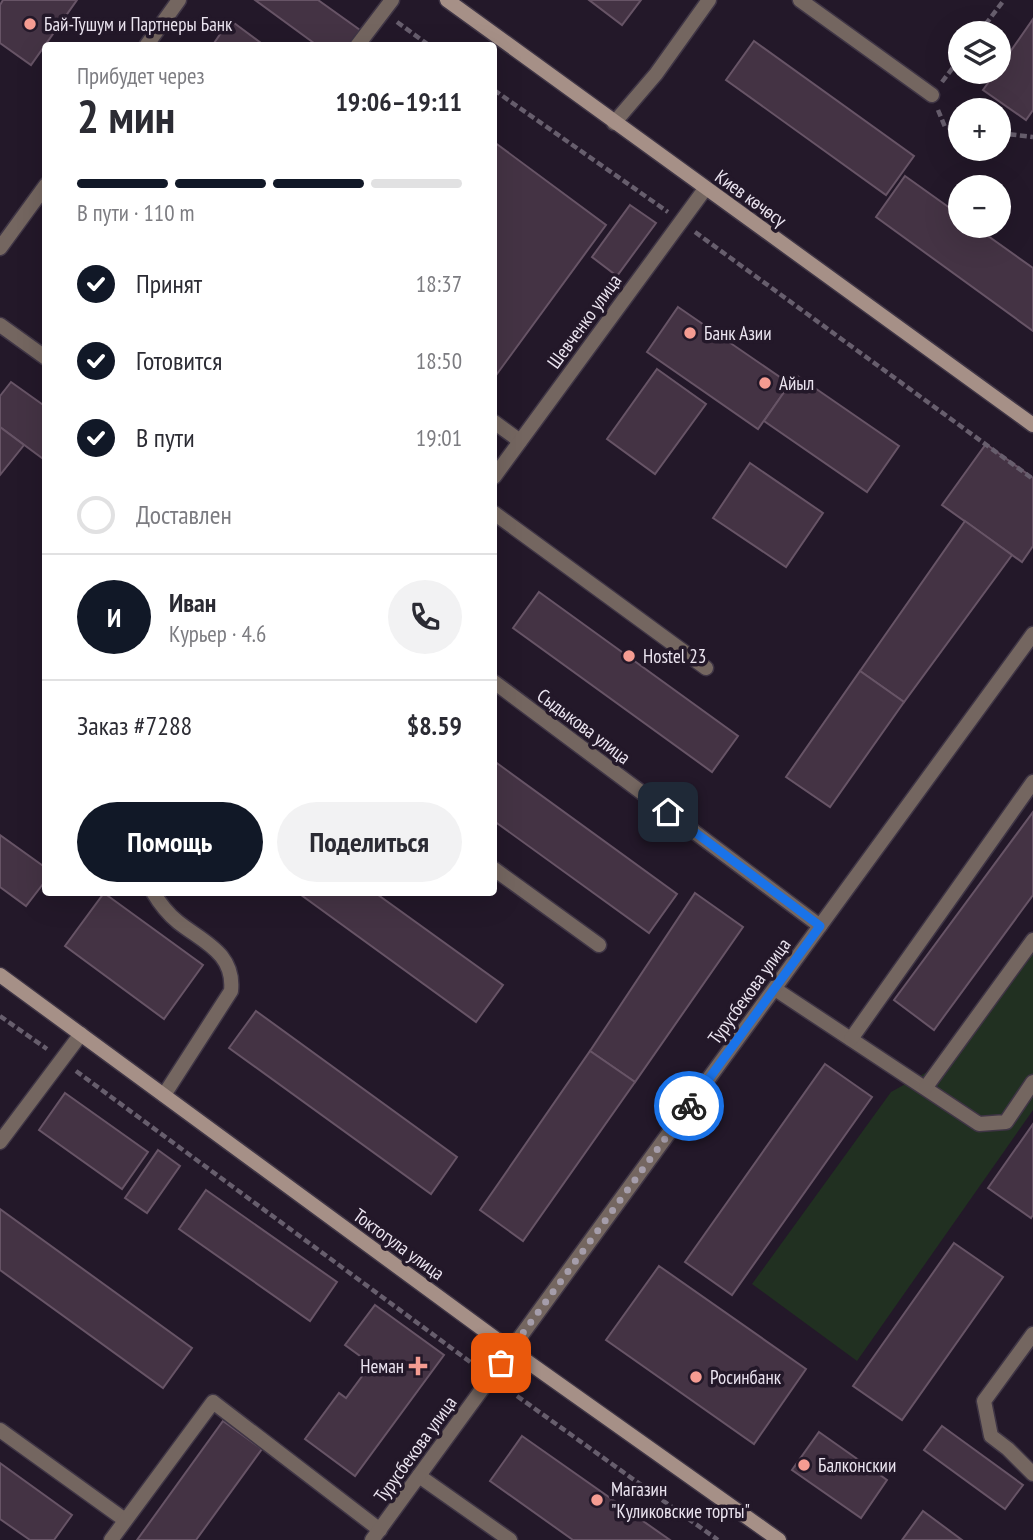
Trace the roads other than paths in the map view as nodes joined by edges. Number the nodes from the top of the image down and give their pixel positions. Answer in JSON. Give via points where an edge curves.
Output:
{"nodes":[{"id":1,"x":179,"y":0,"type":"edge"},
{"id":2,"x":392,"y":0,"type":"edge"},
{"id":3,"x":447,"y":0,"type":"edge"},
{"id":4,"x":709,"y":0,"type":"edge"},
{"id":5,"x":800,"y":0,"type":"edge"},
{"id":6,"x":149,"y":42,"type":"edge"},
{"id":7,"x":360,"y":42,"type":"edge"},
{"id":8,"x":932,"y":96,"type":"road end"},
{"id":9,"x":614,"y":122,"type":"junction"},
{"id":10,"x":705,"y":189,"type":"junction"},
{"id":11,"x":42,"y":190,"type":"edge"},
{"id":12,"x":0,"y":248,"type":"edge"},
{"id":13,"x":0,"y":325,"type":"edge"},
{"id":14,"x":42,"y":355,"type":"edge"},
{"id":15,"x":497,"y":424,"type":"edge"},
{"id":16,"x":1033,"y":425,"type":"edge"},
{"id":17,"x":520,"y":440,"type":"junction"},
{"id":18,"x":497,"y":473,"type":"edge"},
{"id":19,"x":497,"y":515,"type":"edge"},
{"id":20,"x":1033,"y":634,"type":"edge"},
{"id":21,"x":706,"y":667,"type":"dead end"},
{"id":22,"x":497,"y":684,"type":"edge"},
{"id":23,"x":1033,"y":782,"type":"edge"},
{"id":24,"x":497,"y":871,"type":"edge"},
{"id":25,"x":155,"y":896,"type":"edge"},
{"id":26,"x":820,"y":926,"type":"junction"},
{"id":27,"x":1033,"y":940,"type":"edge"},
{"id":28,"x":598,"y":946,"type":"dead end"},
{"id":29,"x":0,"y":975,"type":"edge"},
{"id":30,"x":775,"y":989,"type":"junction"},
{"id":31,"x":81,"y":1034,"type":"junction"},
{"id":32,"x":851,"y":1039,"type":"junction"},
{"id":33,"x":1033,"y":1082,"type":"edge"},
{"id":34,"x":926,"y":1087,"type":"junction"},
{"id":35,"x":164,"y":1095,"type":"junction"},
{"id":36,"x":0,"y":1142,"type":"edge"},
{"id":37,"x":1033,"y":1334,"type":"edge"},
{"id":38,"x":511,"y":1350,"type":"junction"},
{"id":39,"x":0,"y":1430,"type":"edge"},
{"id":40,"x":1033,"y":1475,"type":"edge"},
{"id":41,"x":419,"y":1476,"type":"junction"},
{"id":42,"x":125,"y":1520,"type":"junction"},
{"id":43,"x":376,"y":1535,"type":"edge"},
{"id":44,"x":111,"y":1540,"type":"edge"},
{"id":45,"x":510,"y":1540,"type":"edge"},
{"id":46,"x":779,"y":1540,"type":"edge"}],
"edges":[{"from":1,"to":6,"type":"street"},
{"from":2,"to":7,"type":"street"},
{"from":3,"to":9,"type":"main road","name":"Киев көчөсү"},
{"from":4,"to":9,"type":"street","via":[[656,74]]},
{"from":5,"to":8,"type":"street"},
{"from":9,"to":10,"type":"main road","name":"Киев көчөсү"},
{"from":10,"to":16,"type":"main road","name":"Киев көчөсү"},
{"from":10,"to":17,"type":"street","name":"Шевченко улица"},
{"from":11,"to":12,"type":"street"},
{"from":13,"to":14,"type":"street"},
{"from":15,"to":17,"type":"street"},
{"from":17,"to":18,"type":"street","name":"Шевченко улица"},
{"from":19,"to":21,"type":"street"},
{"from":20,"to":26,"type":"street","name":"Турусбекова улица"},
{"from":22,"to":26,"type":"street","name":"Сыдыкова улица"},
{"from":23,"to":32,"type":"street"},
{"from":24,"to":28,"type":"street"},
{"from":25,"to":35,"type":"street","via":[[176,921],[217,950],[233,978],[231,991]]},
{"from":26,"to":30,"type":"street","name":"Турусбекова улица"},
{"from":27,"to":34,"type":"street"},
{"from":29,"to":31,"type":"main road","name":"Токтогула улица"},
{"from":30,"to":32,"type":"street"},
{"from":30,"to":38,"type":"street","name":"Турусбекова улица"},
{"from":31,"to":35,"type":"main road","name":"Токтогула улица"},
{"from":31,"to":36,"type":"street"},
{"from":32,"to":34,"type":"street"},
{"from":33,"to":34,"type":"street","via":[[1006,1122],[996,1124],[979,1124]]},
{"from":35,"to":38,"type":"main road","name":"Токтогула улица"},
{"from":37,"to":40,"type":"street","via":[[984,1401],[991,1436]]},
{"from":38,"to":41,"type":"street","name":"Турусбекова улица"},
{"from":38,"to":46,"type":"main road","name":"Токтогула улица"},
{"from":39,"to":42,"type":"street"},
{"from":41,"to":43,"type":"street","name":"Турусбекова улица"},
{"from":41,"to":45,"type":"street"},
{"from":42,"to":43,"type":"street","via":[[213,1402]]},
{"from":42,"to":44,"type":"street"}]}
